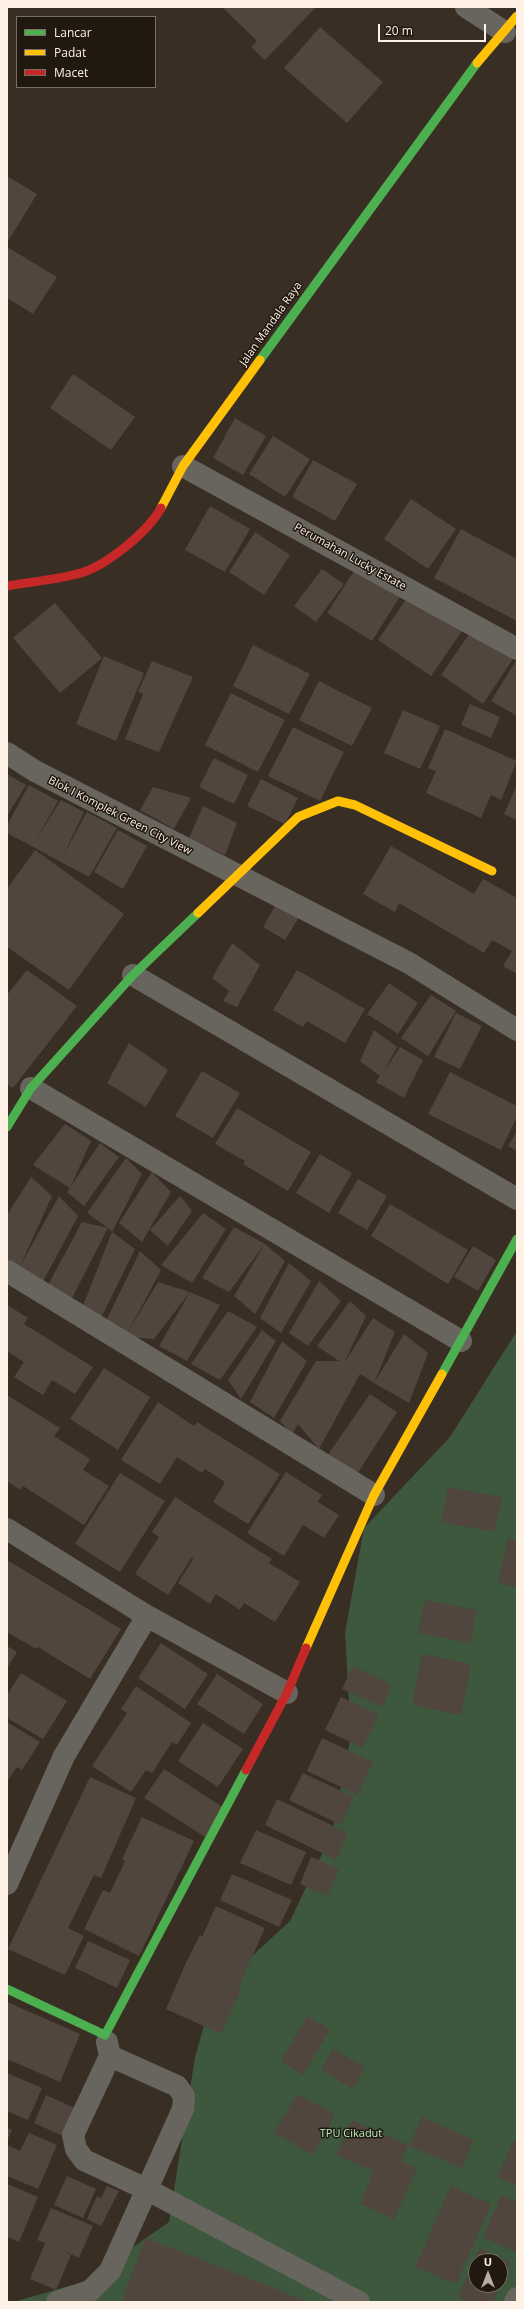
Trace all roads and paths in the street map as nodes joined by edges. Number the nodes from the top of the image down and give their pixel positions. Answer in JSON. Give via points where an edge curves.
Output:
{"nodes":[{"id":1,"x":466,"y":7,"type":"edge"},
{"id":2,"x":511,"y":24,"type":"edge"},
{"id":3,"x":182,"y":466,"type":"junction"},
{"id":4,"x":7,"y":586,"type":"edge"},
{"id":5,"x":517,"y":649,"type":"edge"},
{"id":6,"x":7,"y":753,"type":"edge"},
{"id":7,"x":492,"y":871,"type":"dead end"},
{"id":8,"x":236,"y":876,"type":"junction"},
{"id":9,"x":133,"y":975,"type":"junction"},
{"id":10,"x":517,"y":1030,"type":"edge"},
{"id":11,"x":31,"y":1088,"type":"junction"},
{"id":12,"x":7,"y":1127,"type":"edge"},
{"id":13,"x":517,"y":1199,"type":"edge"},
{"id":14,"x":517,"y":1239,"type":"edge"},
{"id":15,"x":7,"y":1271,"type":"edge"},
{"id":16,"x":461,"y":1341,"type":"junction"},
{"id":17,"x":374,"y":1495,"type":"junction"},
{"id":18,"x":7,"y":1529,"type":"edge"},
{"id":19,"x":148,"y":1616,"type":"junction"},
{"id":20,"x":287,"y":1694,"type":"junction"},
{"id":21,"x":7,"y":1884,"type":"edge"},
{"id":22,"x":7,"y":1989,"type":"edge"},
{"id":23,"x":105,"y":2035,"type":"junction"},
{"id":24,"x":110,"y":2056,"type":"junction"},
{"id":25,"x":148,"y":2190,"type":"junction"},
{"id":26,"x":517,"y":2298,"type":"edge"},
{"id":27,"x":57,"y":2302,"type":"edge"},
{"id":28,"x":359,"y":2302,"type":"edge"},
{"id":29,"x":515,"y":2302,"type":"edge"}],
"edges":[{"from":1,"to":2,"type":"street"},
{"from":2,"to":3,"type":"street","name":"Jalan Mandala Raya","via":[[464,79]]},
{"from":3,"to":4,"type":"street","name":"Jalan Mandala Raya","via":[[159,511],[139,535],[117,554],[78,574]]},
{"from":3,"to":5,"type":"street","name":"Perumahan Lucky Estate"},
{"from":6,"to":8,"type":"street","name":"Blok I Komplek Green City View","via":[[35,771]]},
{"from":7,"to":8,"type":"street","via":[[355,805],[338,801],[298,817]]},
{"from":8,"to":9,"type":"street"},
{"from":8,"to":10,"type":"street","name":"Blok I Komplek Green City View","via":[[410,963]]},
{"from":9,"to":11,"type":"street"},
{"from":9,"to":13,"type":"street"},
{"from":11,"to":12,"type":"street"},
{"from":11,"to":16,"type":"street"},
{"from":14,"to":16,"type":"street"},
{"from":15,"to":17,"type":"street"},
{"from":16,"to":17,"type":"street"},
{"from":17,"to":20,"type":"street"},
{"from":18,"to":19,"type":"street"},
{"from":19,"to":20,"type":"street"},
{"from":19,"to":21,"type":"street","via":[[64,1756]]},
{"from":20,"to":23,"type":"street"},
{"from":22,"to":23,"type":"street"},
{"from":23,"to":24,"type":"street"},
{"from":24,"to":25,"type":"street","via":[[73,2135],[76,2149],[84,2160]]},
{"from":24,"to":25,"type":"street","via":[[177,2086],[184,2096],[183,2109]]},
{"from":25,"to":27,"type":"street","via":[[110,2271],[90,2291]]},
{"from":25,"to":28,"type":"street"},
{"from":26,"to":29,"type":"street"}]}
